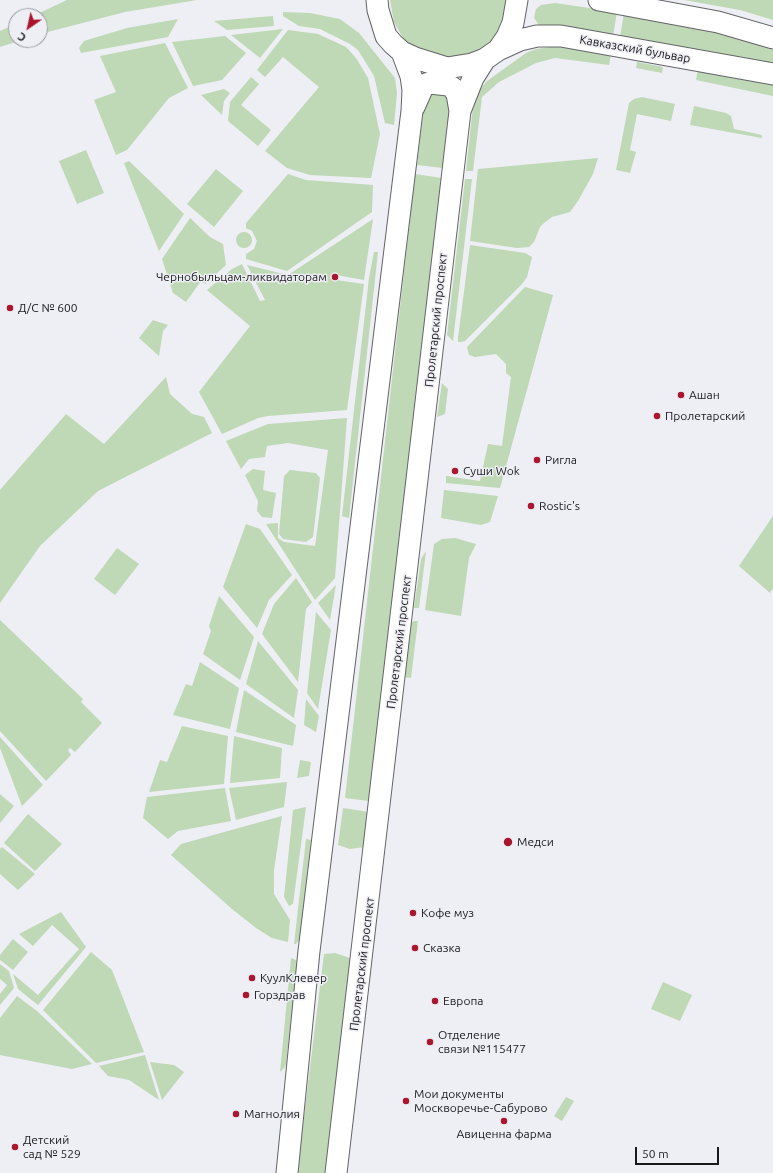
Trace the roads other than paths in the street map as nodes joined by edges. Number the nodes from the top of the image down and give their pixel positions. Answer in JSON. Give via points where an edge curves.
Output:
{"nodes":[{"id":1,"x":377,"y":0,"type":"edge"},
{"id":2,"x":516,"y":0,"type":"edge"},
{"id":3,"x":599,"y":0,"type":"edge"},
{"id":4,"x":773,"y":38,"type":"edge"},
{"id":5,"x":402,"y":52,"type":"junction"},
{"id":6,"x":492,"y":55,"type":"junction"},
{"id":7,"x":773,"y":74,"type":"edge"},
{"id":8,"x":412,"y":111,"type":"junction"},
{"id":9,"x":460,"y":111,"type":"junction"},
{"id":10,"x":287,"y":1173,"type":"edge"},
{"id":11,"x":336,"y":1173,"type":"edge"}],
"edges":[{"from":1,"to":5,"type":"main road","via":[[386,36]]},
{"from":2,"to":6,"type":"main road","name":"Пролетарский проспект","via":[[513,23],[507,37]]},
{"from":3,"to":4,"type":"main road","via":[[718,22]]},
{"from":5,"to":6,"type":"main road","name":"Кавказский бульвар","via":[[425,63],[447,68],[464,66]]},
{"from":5,"to":8,"type":"main road","name":"Пролетарский проспект","via":[[414,90]]},
{"from":6,"to":7,"type":"main road","name":"Кавказский бульвар","via":[[520,40],[537,36],[561,36]]},
{"from":6,"to":9,"type":"main road","name":"Пролетарский проспект","via":[[473,78]]},
{"from":8,"to":9,"type":"main road","name":"Пролетарский проспект","via":[[422,89],[430,82],[453,88],[457,94]]},
{"from":8,"to":10,"type":"main road","name":"Пролетарский проспект","via":[[309,951]]},
{"from":9,"to":11,"type":"main road","name":"Пролетарский проспект"}]}
